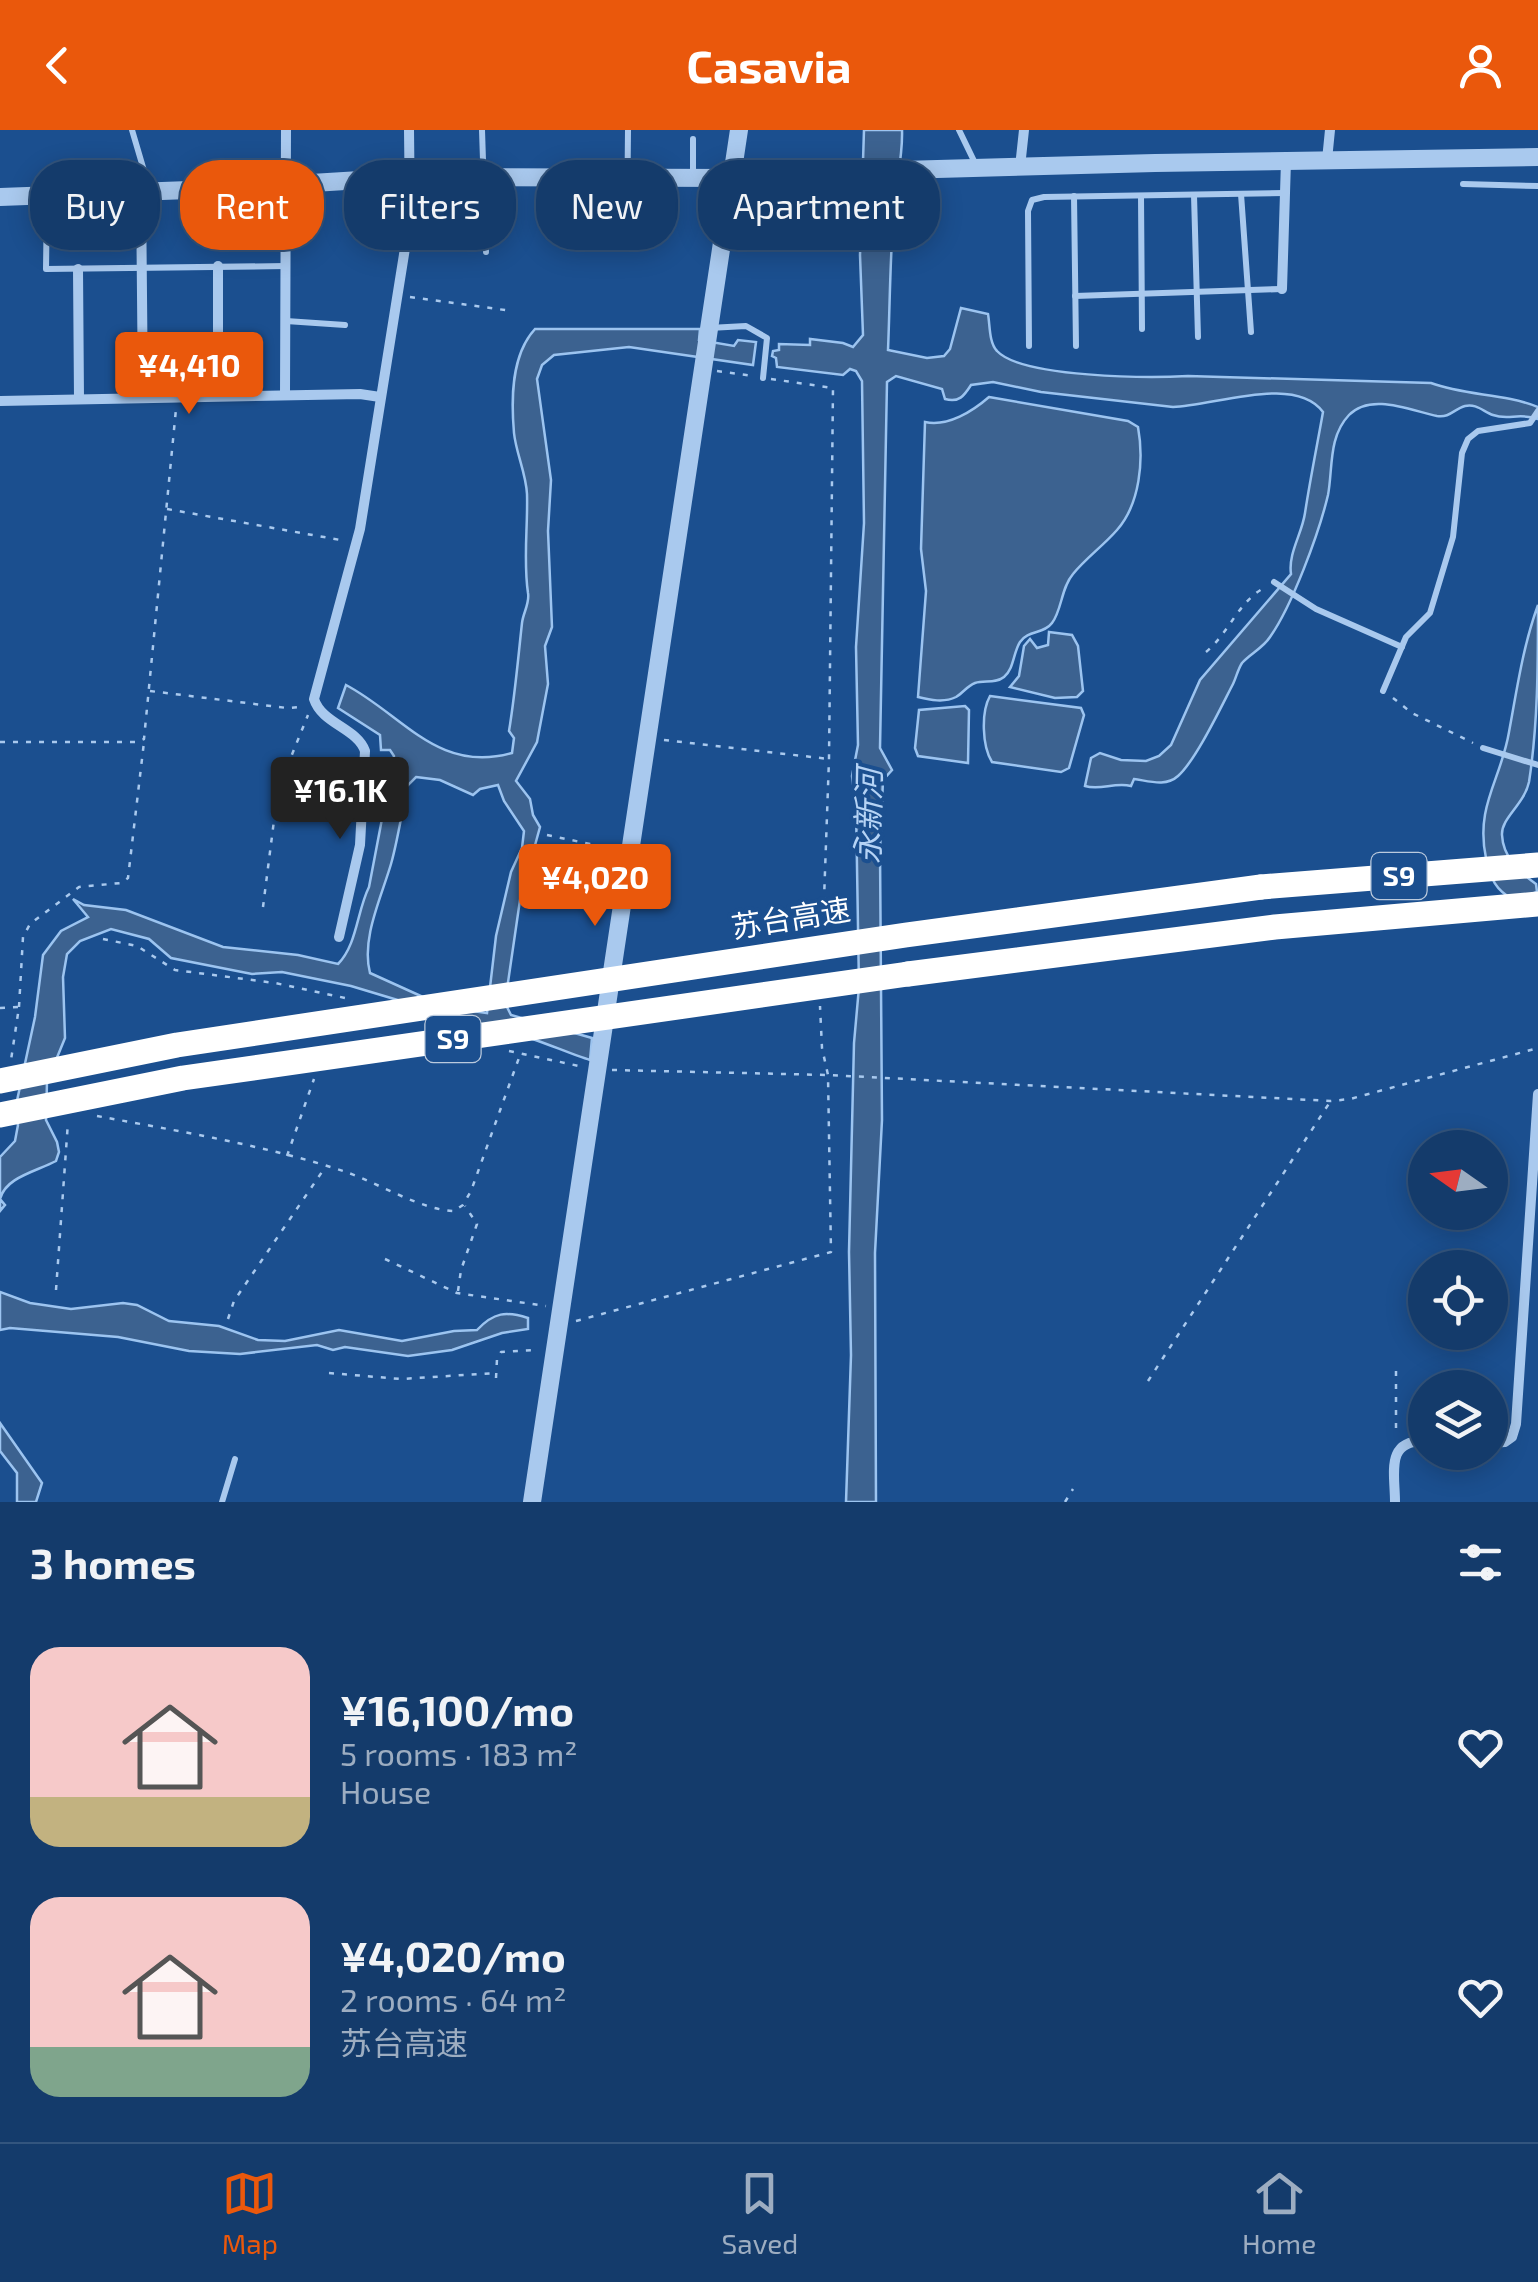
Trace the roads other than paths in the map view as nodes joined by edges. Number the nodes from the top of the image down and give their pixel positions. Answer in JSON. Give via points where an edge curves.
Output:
{"nodes":[{"id":1,"x":132,"y":130,"type":"edge"},
{"id":2,"x":286,"y":130,"type":"edge"},
{"id":3,"x":408,"y":130,"type":"edge"},
{"id":4,"x":482,"y":130,"type":"edge"},
{"id":5,"x":628,"y":130,"type":"edge"},
{"id":6,"x":739,"y":130,"type":"edge"},
{"id":7,"x":959,"y":130,"type":"edge"},
{"id":8,"x":1024,"y":130,"type":"edge"},
{"id":9,"x":1330,"y":130,"type":"edge"},
{"id":10,"x":693,"y":139,"type":"dead end"},
{"id":11,"x":1538,"y":157,"type":"edge"},
{"id":12,"x":138,"y":160,"type":"edge"},
{"id":13,"x":287,"y":160,"type":"edge"},
{"id":14,"x":409,"y":160,"type":"edge"},
{"id":15,"x":483,"y":160,"type":"edge"},
{"id":16,"x":627,"y":160,"type":"edge"},
{"id":17,"x":735,"y":160,"type":"edge"},
{"id":18,"x":1327,"y":160,"type":"junction"},
{"id":19,"x":1286,"y":161,"type":"junction"},
{"id":20,"x":1020,"y":167,"type":"junction"},
{"id":21,"x":978,"y":168,"type":"junction"},
{"id":22,"x":940,"y":169,"type":"edge"},
{"id":23,"x":678,"y":178,"type":"edge"},
{"id":24,"x":693,"y":178,"type":"junction"},
{"id":25,"x":698,"y":178,"type":"edge"},
{"id":26,"x":1464,"y":184,"type":"dead end"},
{"id":27,"x":1538,"y":186,"type":"edge"},
{"id":28,"x":1284,"y":193,"type":"junction"},
{"id":29,"x":1241,"y":194,"type":"junction"},
{"id":30,"x":1194,"y":195,"type":"junction"},
{"id":31,"x":30,"y":196,"type":"edge"},
{"id":32,"x":1074,"y":196,"type":"junction"},
{"id":33,"x":1142,"y":196,"type":"junction"},
{"id":34,"x":0,"y":197,"type":"edge"},
{"id":35,"x":46,"y":250,"type":"edge"},
{"id":36,"x":143,"y":250,"type":"edge"},
{"id":37,"x":286,"y":250,"type":"edge"},
{"id":38,"x":404,"y":250,"type":"edge"},
{"id":39,"x":720,"y":250,"type":"edge"},
{"id":40,"x":218,"y":266,"type":"junction"},
{"id":41,"x":286,"y":266,"type":"junction"},
{"id":42,"x":142,"y":267,"type":"junction"},
{"id":43,"x":78,"y":269,"type":"junction"},
{"id":44,"x":1282,"y":289,"type":"joint"},
{"id":45,"x":1245,"y":290,"type":"junction"},
{"id":46,"x":1196,"y":292,"type":"junction"},
{"id":47,"x":1142,"y":294,"type":"junction"},
{"id":48,"x":1075,"y":296,"type":"junction"},
{"id":49,"x":286,"y":322,"type":"junction"},
{"id":50,"x":345,"y":324,"type":"dead end"},
{"id":51,"x":708,"y":328,"type":"junction"},
{"id":52,"x":1142,"y":330,"type":"dead end"},
{"id":53,"x":1250,"y":332,"type":"dead end"},
{"id":54,"x":1198,"y":336,"type":"dead end"},
{"id":55,"x":1028,"y":346,"type":"dead end"},
{"id":56,"x":1076,"y":346,"type":"dead end"},
{"id":57,"x":763,"y":378,"type":"road end"},
{"id":58,"x":285,"y":395,"type":"junction"},
{"id":59,"x":218,"y":396,"type":"junction"},
{"id":60,"x":380,"y":397,"type":"junction"},
{"id":61,"x":144,"y":398,"type":"junction"},
{"id":62,"x":0,"y":400,"type":"edge"},
{"id":63,"x":79,"y":400,"type":"junction"},
{"id":64,"x":1538,"y":411,"type":"edge"},
{"id":65,"x":1274,"y":582,"type":"road end"},
{"id":66,"x":1402,"y":647,"type":"junction"},
{"id":67,"x":1384,"y":690,"type":"road end"},
{"id":68,"x":1483,"y":748,"type":"road end"},
{"id":69,"x":1538,"y":764,"type":"edge"},
{"id":70,"x":1538,"y":865,"type":"edge"},
{"id":71,"x":1538,"y":904,"type":"edge"},
{"id":72,"x":339,"y":937,"type":"dead end"},
{"id":73,"x":6,"y":1070,"type":"edge"},
{"id":74,"x":1538,"y":1094,"type":"edge"},
{"id":75,"x":0,"y":1115,"type":"edge"},
{"id":76,"x":1508,"y":1440,"type":"edge"},
{"id":77,"x":1408,"y":1442,"type":"edge"},
{"id":78,"x":235,"y":1460,"type":"dead end"},
{"id":79,"x":222,"y":1502,"type":"edge"},
{"id":80,"x":532,"y":1502,"type":"edge"},
{"id":81,"x":1396,"y":1502,"type":"edge"}],
"edges":[{"from":1,"to":12,"type":"lane"},
{"from":2,"to":13,"type":"street"},
{"from":3,"to":14,"type":"street"},
{"from":4,"to":15,"type":"lane"},
{"from":5,"to":16,"type":"lane"},
{"from":6,"to":17,"type":"street"},
{"from":7,"to":21,"type":"lane"},
{"from":8,"to":20,"type":"street"},
{"from":9,"to":18,"type":"street"},
{"from":10,"to":24,"type":"lane"},
{"from":11,"to":18,"type":"street"},
{"from":18,"to":19,"type":"street"},
{"from":19,"to":20,"type":"street"},
{"from":19,"to":28,"type":"street"},
{"from":20,"to":21,"type":"street"},
{"from":21,"to":22,"type":"street"},
{"from":23,"to":24,"type":"street"},
{"from":24,"to":25,"type":"street"},
{"from":26,"to":27,"type":"lane"},
{"from":28,"to":29,"type":"lane"},
{"from":28,"to":44,"type":"street"},
{"from":29,"to":30,"type":"lane"},
{"from":29,"to":45,"type":"lane"},
{"from":30,"to":33,"type":"lane"},
{"from":30,"to":46,"type":"lane"},
{"from":31,"to":34,"type":"street"},
{"from":32,"to":33,"type":"lane"},
{"from":32,"to":48,"type":"lane"},
{"from":32,"to":55,"type":"lane","via":[[1032,200],[1028,212]]},
{"from":33,"to":47,"type":"lane"},
{"from":35,"to":43,"type":"lane","via":[[46,269]]},
{"from":36,"to":42,"type":"street"},
{"from":37,"to":41,"type":"street"},
{"from":38,"to":60,"type":"street"},
{"from":39,"to":51,"type":"street"},
{"from":40,"to":41,"type":"lane"},
{"from":40,"to":42,"type":"lane"},
{"from":40,"to":59,"type":"street"},
{"from":41,"to":49,"type":"street"},
{"from":42,"to":43,"type":"lane"},
{"from":42,"to":61,"type":"street"},
{"from":43,"to":63,"type":"street"},
{"from":44,"to":45,"type":"lane"},
{"from":45,"to":46,"type":"lane"},
{"from":45,"to":53,"type":"lane"},
{"from":46,"to":47,"type":"lane"},
{"from":46,"to":54,"type":"lane"},
{"from":47,"to":48,"type":"lane"},
{"from":47,"to":52,"type":"lane"},
{"from":48,"to":56,"type":"lane"},
{"from":49,"to":50,"type":"lane"},
{"from":49,"to":58,"type":"street"},
{"from":51,"to":57,"type":"lane","via":[[746,326],[767,338]]},
{"from":51,"to":80,"type":"street"},
{"from":58,"to":59,"type":"street"},
{"from":58,"to":60,"type":"street"},
{"from":59,"to":61,"type":"street"},
{"from":60,"to":72,"type":"street","via":[[358,542],[314,700],[365,751],[360,845]]},
{"from":61,"to":63,"type":"street"},
{"from":62,"to":63,"type":"street"},
{"from":64,"to":66,"type":"lane","via":[[1530,423],[1478,431],[1468,440],[1453,537],[1430,612]]},
{"from":65,"to":66,"type":"lane"},
{"from":66,"to":67,"type":"lane"},
{"from":68,"to":69,"type":"lane"},
{"from":70,"to":73,"type":"highway","name":"苏台高速","number":"S9","bridge":true,"via":[[1261,887]]},
{"from":71,"to":75,"type":"highway","number":"S9","bridge":true,"via":[[1275,928],[908,974],[183,1078]]},
{"from":74,"to":76,"type":"street","via":[[1516,1424]]},
{"from":77,"to":81,"type":"street","via":[[1395,1455]]},
{"from":78,"to":79,"type":"lane"}]}
